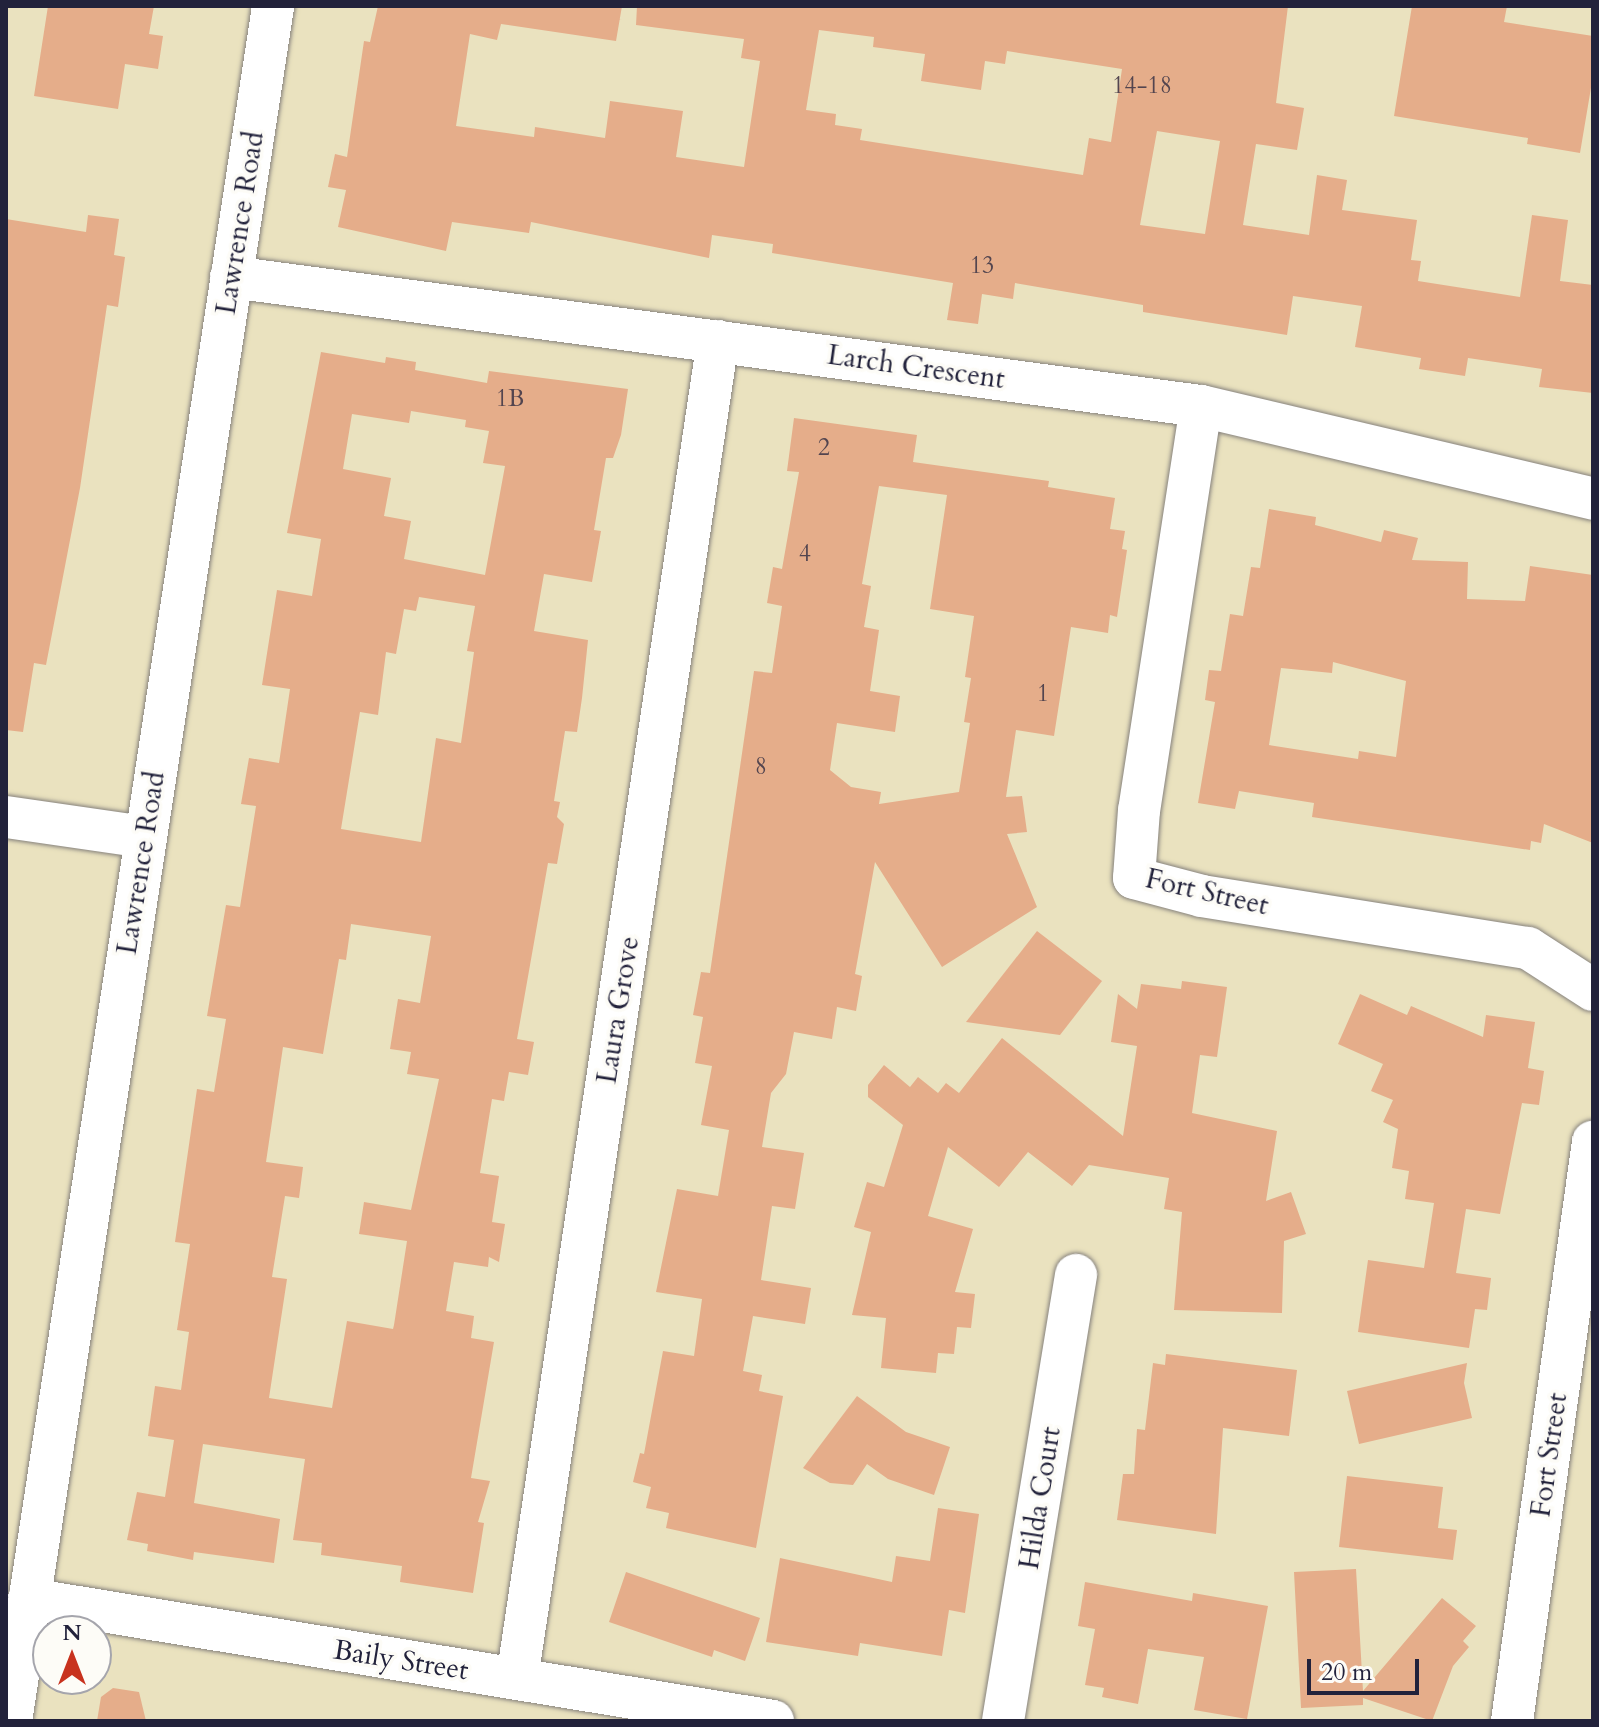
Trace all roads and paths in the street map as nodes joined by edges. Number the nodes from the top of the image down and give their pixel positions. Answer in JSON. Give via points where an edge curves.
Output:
{"nodes":[{"id":1,"x":273,"y":6,"type":"edge"},
{"id":2,"x":231,"y":277,"type":"junction"},
{"id":3,"x":718,"y":341,"type":"junction"},
{"id":4,"x":1201,"y":406,"type":"junction"},
{"id":5,"x":1593,"y":499,"type":"edge"},
{"id":6,"x":6,"y":817,"type":"edge"},
{"id":7,"x":145,"y":837,"type":"junction"},
{"id":8,"x":1593,"y":990,"type":"edge"},
{"id":9,"x":1593,"y":1142,"type":"edge"},
{"id":10,"x":1076,"y":1275,"type":"dead end"},
{"id":11,"x":29,"y":1599,"type":"junction"},
{"id":12,"x":517,"y":1679,"type":"junction"},
{"id":13,"x":9,"y":1720,"type":"edge"},
{"id":14,"x":773,"y":1721,"type":"edge"},
{"id":15,"x":1003,"y":1721,"type":"edge"},
{"id":16,"x":1512,"y":1721,"type":"edge"}],
"edges":[{"from":1,"to":2,"type":"street","name":"Lawrence Road"},
{"from":2,"to":3,"type":"street","name":"Larch Crescent"},
{"from":2,"to":7,"type":"street","name":"Lawrence Road"},
{"from":3,"to":4,"type":"street","name":"Larch Crescent"},
{"from":3,"to":12,"type":"street","name":"Laura Grove"},
{"from":4,"to":5,"type":"street","name":"Larch Crescent"},
{"from":4,"to":8,"type":"street","name":"Fort Street","via":[[1139,810],[1134,878],[1202,896],[1528,948]]},
{"from":6,"to":7,"type":"street"},
{"from":7,"to":11,"type":"street","name":"Lawrence Road"},
{"from":9,"to":16,"type":"street","name":"Fort Street"},
{"from":10,"to":15,"type":"street","name":"Hilda Court"},
{"from":11,"to":12,"type":"street","name":"Baily Street"},
{"from":11,"to":13,"type":"street","name":"Lawrence Road"},
{"from":12,"to":14,"type":"street","name":"Baily Street"}]}
